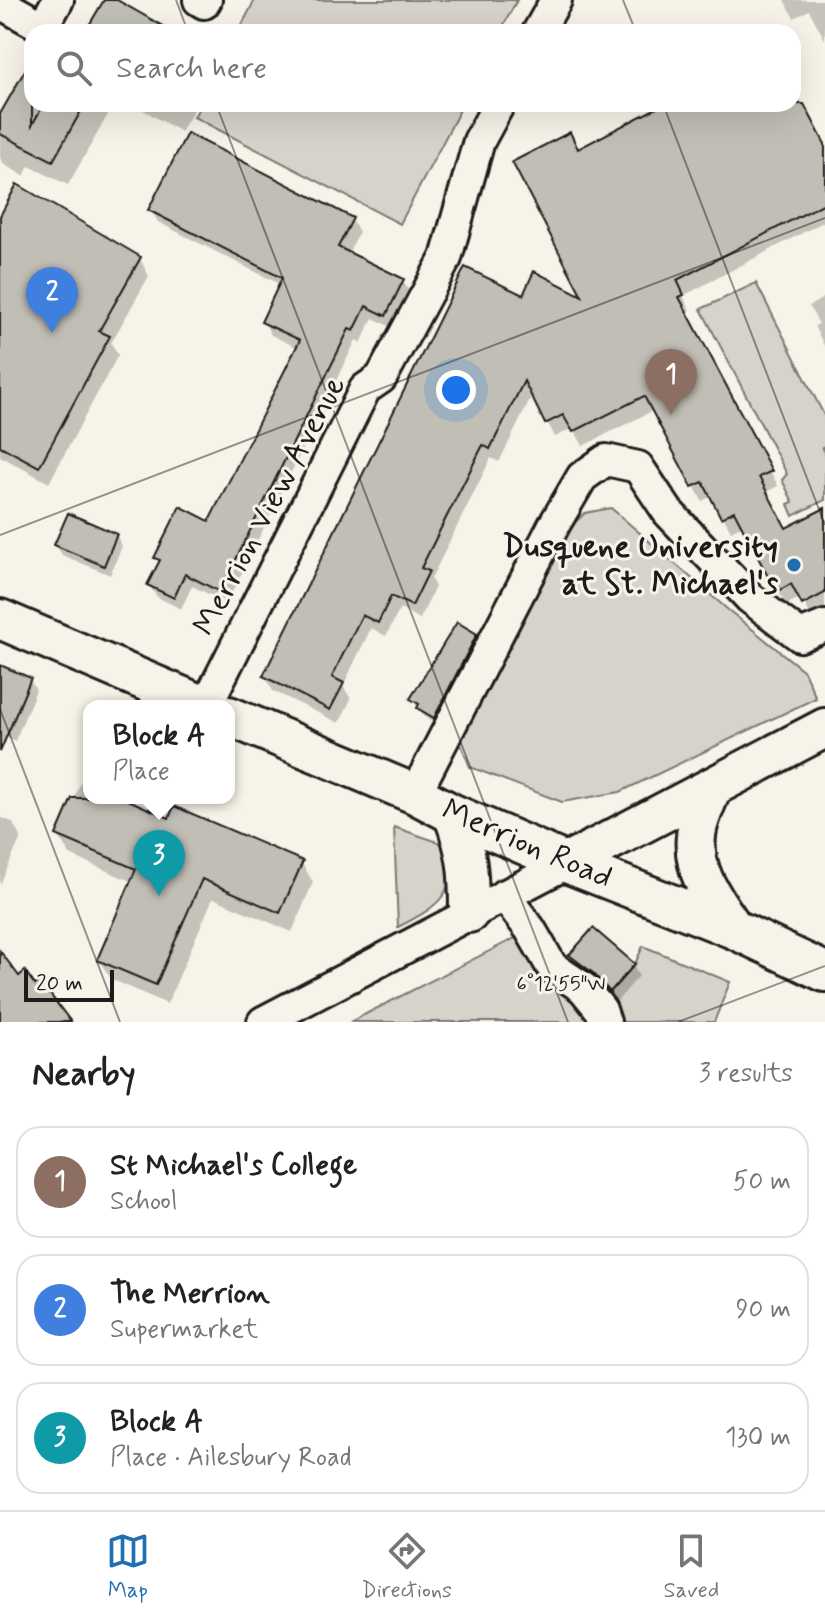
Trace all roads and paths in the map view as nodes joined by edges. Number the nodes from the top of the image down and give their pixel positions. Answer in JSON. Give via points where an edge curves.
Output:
{"nodes":[{"id":1,"x":58,"y":0,"type":"edge"},
{"id":2,"x":199,"y":0,"type":"edge"},
{"id":3,"x":206,"y":0,"type":"edge"},
{"id":4,"x":556,"y":0,"type":"edge"},
{"id":5,"x":3,"y":12,"type":"edge"},
{"id":6,"x":35,"y":24,"type":"edge"},
{"id":7,"x":45,"y":24,"type":"edge"},
{"id":8,"x":542,"y":24,"type":"edge"},
{"id":9,"x":495,"y":112,"type":"edge"},
{"id":10,"x":0,"y":619,"type":"edge"},
{"id":11,"x":825,"y":626,"type":"edge"},
{"id":12,"x":191,"y":700,"type":"edge"},
{"id":13,"x":208,"y":700,"type":"edge"},
{"id":14,"x":235,"y":719,"type":"edge"},
{"id":15,"x":825,"y":728,"type":"edge"},
{"id":16,"x":712,"y":787,"type":"junction"},
{"id":17,"x":415,"y":794,"type":"junction"},
{"id":18,"x":453,"y":814,"type":"junction"},
{"id":19,"x":567,"y":863,"type":"junction"},
{"id":20,"x":504,"y":895,"type":"junction"},
{"id":21,"x":469,"y":913,"type":"junction"},
{"id":22,"x":734,"y":929,"type":"junction"},
{"id":23,"x":825,"y":972,"type":"edge"},
{"id":24,"x":263,"y":1022,"type":"edge"},
{"id":25,"x":605,"y":1022,"type":"edge"}],
"edges":[{"from":1,"to":7,"type":"street"},
{"from":2,"to":3,"type":"street"},
{"from":4,"to":8,"type":"street"},
{"from":5,"to":6,"type":"street"},
{"from":9,"to":13,"type":"street","name":"Merrion View Avenue","via":[[479,141],[446,258],[381,378],[365,389]]},
{"from":10,"to":12,"type":"main road"},
{"from":11,"to":17,"type":"street","via":[[800,636],[750,598],[668,512],[638,467],[606,460],[582,477],[568,501]]},
{"from":14,"to":17,"type":"main road","name":"Merrion Road"},
{"from":15,"to":16,"type":"main road"},
{"from":16,"to":19,"type":"main road"},
{"from":16,"to":22,"type":"main road","via":[[696,836],[698,859],[703,884]]},
{"from":17,"to":18,"type":"main road","name":"Merrion Road"},
{"from":18,"to":19,"type":"main road","name":"Merrion Road"},
{"from":18,"to":21,"type":"main road","via":[[465,845]]},
{"from":19,"to":20,"type":"street"},
{"from":19,"to":22,"type":"main road","name":"Merrion Road"},
{"from":20,"to":21,"type":"street"},
{"from":20,"to":25,"type":"street","via":[[552,967],[583,988]]},
{"from":21,"to":24,"type":"street"},
{"from":22,"to":23,"type":"main road","name":"Merrion Road"}]}
